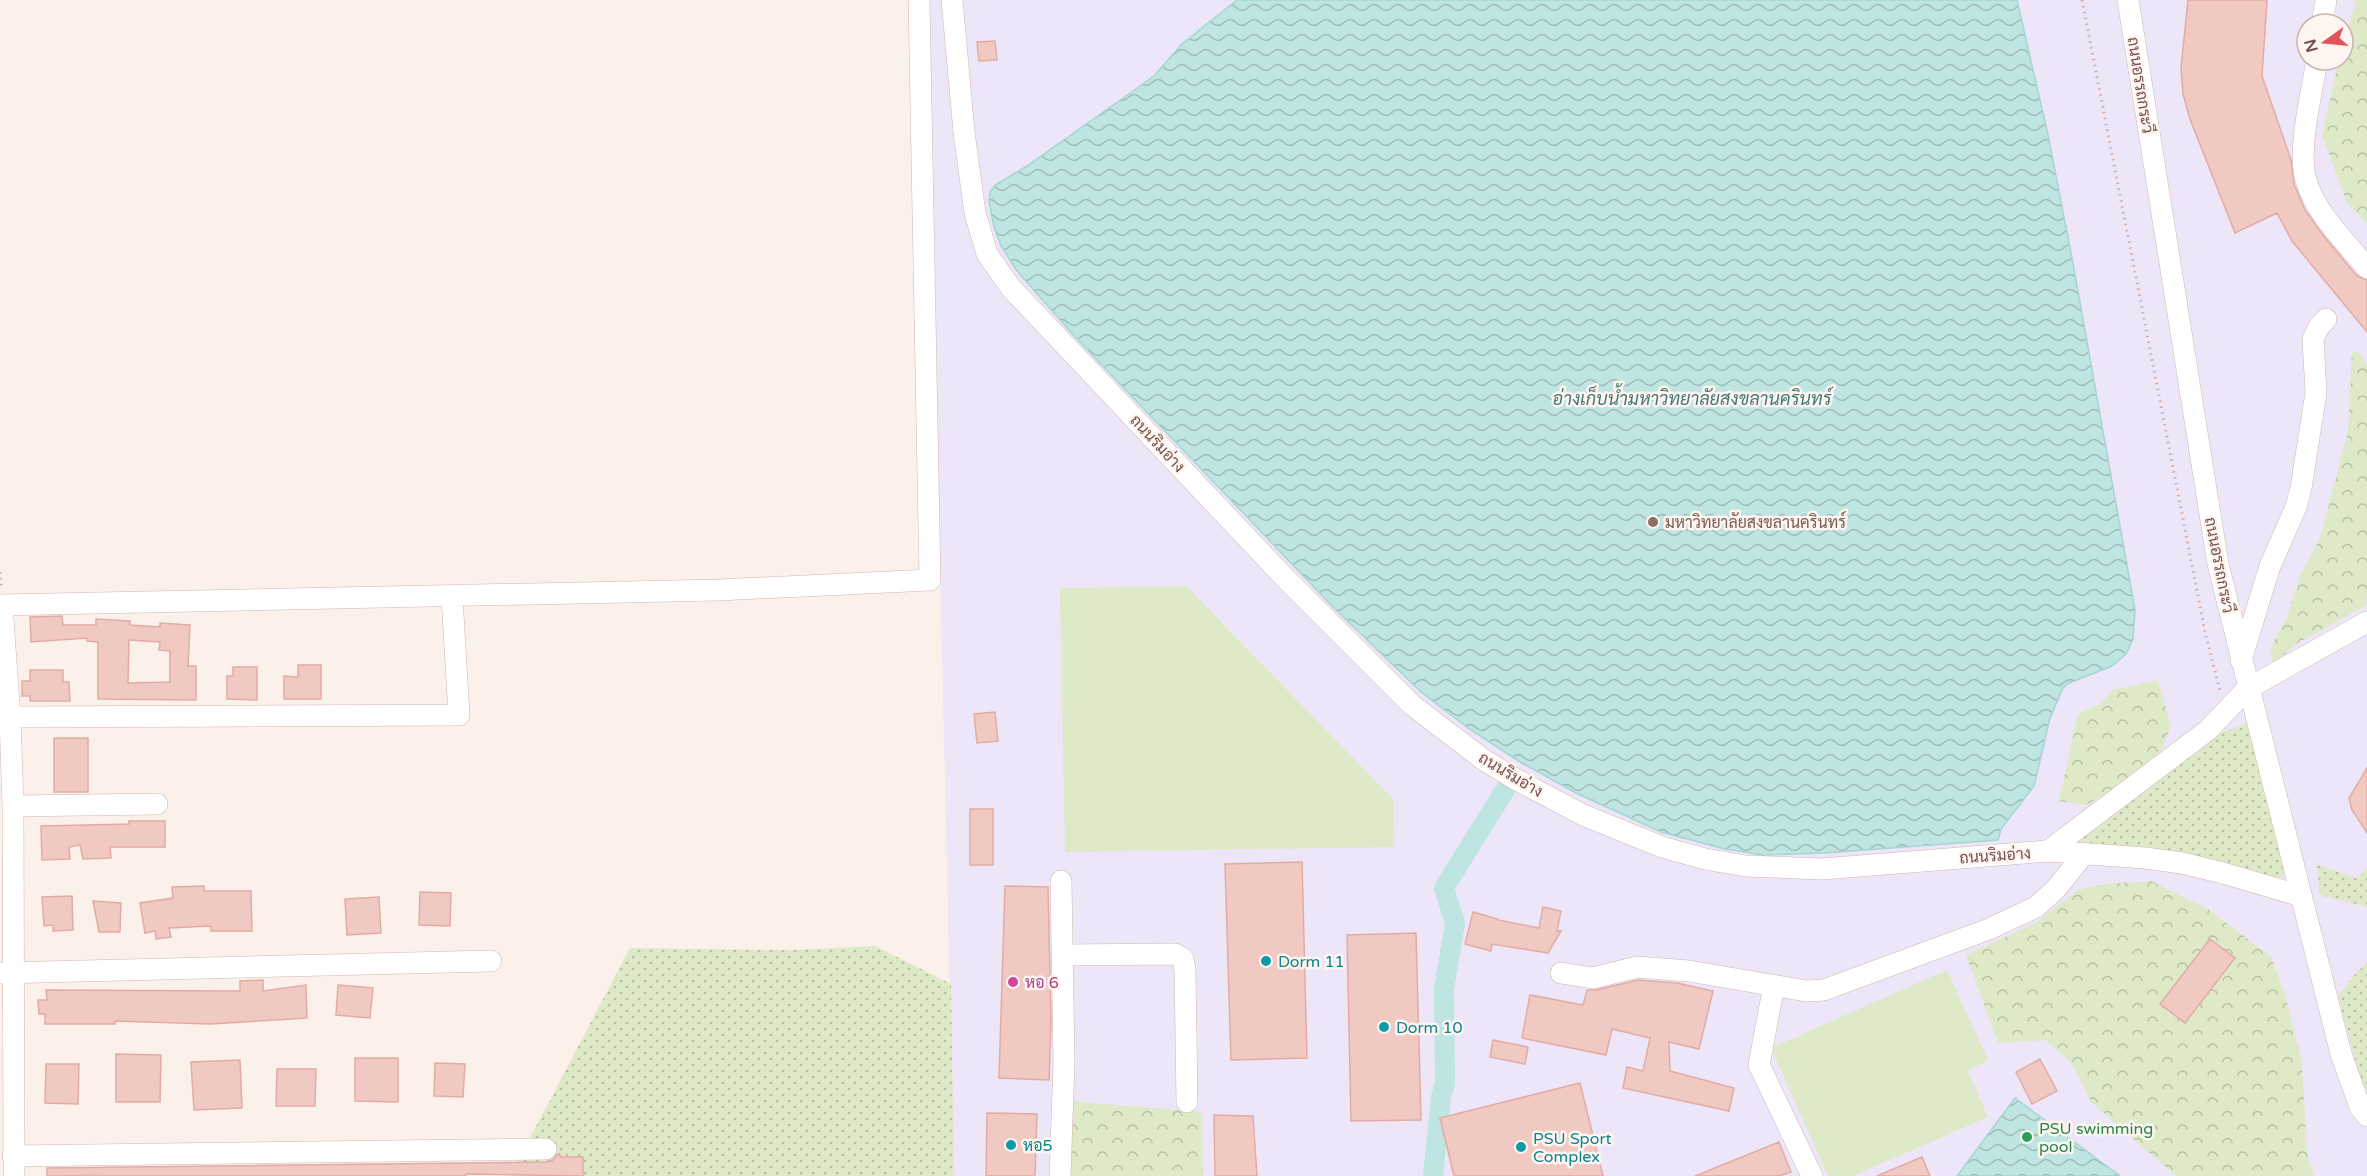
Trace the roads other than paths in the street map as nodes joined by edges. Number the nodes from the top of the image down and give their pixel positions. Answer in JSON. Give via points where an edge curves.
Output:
{"nodes":[{"id":1,"x":919,"y":0,"type":"edge"},
{"id":2,"x":952,"y":0,"type":"edge"},
{"id":3,"x":2128,"y":0,"type":"edge"},
{"id":4,"x":2315,"y":72,"type":"edge"},
{"id":5,"x":2367,"y":268,"type":"edge"},
{"id":6,"x":2326,"y":319,"type":"dead end"},
{"id":7,"x":452,"y":597,"type":"junction"},
{"id":8,"x":1,"y":605,"type":"edge"},
{"id":9,"x":2367,"y":622,"type":"edge"},
{"id":10,"x":2241,"y":661,"type":"junction"},
{"id":11,"x":2247,"y":689,"type":"junction"},
{"id":12,"x":10,"y":717,"type":"junction"},
{"id":13,"x":158,"y":804,"type":"dead end"},
{"id":14,"x":13,"y":806,"type":"junction"},
{"id":15,"x":2048,"y":851,"type":"junction"},
{"id":16,"x":2084,"y":854,"type":"junction"},
{"id":17,"x":1061,"y":881,"type":"dead end"},
{"id":18,"x":2301,"y":896,"type":"junction"},
{"id":19,"x":1062,"y":955,"type":"junction"},
{"id":20,"x":491,"y":961,"type":"dead end"},
{"id":21,"x":7,"y":973,"type":"edge"},
{"id":22,"x":1561,"y":973,"type":"dead end"},
{"id":23,"x":1774,"y":985,"type":"junction"},
{"id":24,"x":1187,"y":1102,"type":"dead end"},
{"id":25,"x":2364,"y":1112,"type":"edge"},
{"id":26,"x":2367,"y":1135,"type":"edge"},
{"id":27,"x":546,"y":1149,"type":"dead end"},
{"id":28,"x":13,"y":1166,"type":"edge"},
{"id":29,"x":1060,"y":1176,"type":"edge"},
{"id":30,"x":1812,"y":1176,"type":"edge"}],
"edges":[{"from":1,"to":7,"type":"street","via":[[930,580]]},
{"from":2,"to":15,"type":"street","name":"ถนนริมอ่าง","via":[[970,182],[987,254],[1011,288],[1284,577],[1412,705],[1450,736],[1517,780],[1583,815],[1688,855],[1746,866],[1822,869]]},
{"from":3,"to":10,"type":"street","name":"ถนนอรรถกระวี","via":[[2218,564]]},
{"from":4,"to":5,"type":"street","via":[[2304,154],[2306,180],[2317,204]]},
{"from":6,"to":10,"type":"street","via":[[2313,339],[2316,393],[2301,488],[2270,566]]},
{"from":7,"to":8,"type":"street"},
{"from":7,"to":12,"type":"street","via":[[459,715]]},
{"from":8,"to":12,"type":"street"},
{"from":9,"to":11,"type":"street"},
{"from":10,"to":11,"type":"street","name":"ถนนอรรถกระวี"},
{"from":11,"to":15,"type":"street","via":[[2208,730]]},
{"from":11,"to":18,"type":"street","name":"ถนนอรรถกระวี"},
{"from":12,"to":14,"type":"street"},
{"from":13,"to":14,"type":"street"},
{"from":14,"to":21,"type":"street"},
{"from":15,"to":16,"type":"street","name":"ถนนริมอ่าง"},
{"from":16,"to":18,"type":"street","name":"ถนนริมอ่าง","via":[[2188,864]]},
{"from":16,"to":23,"type":"street","via":[[2036,907],[1989,930],[1824,990]]},
{"from":17,"to":19,"type":"street"},
{"from":18,"to":25,"type":"street","name":"ถนนอรรถกระวี","via":[[2341,1054]]},
{"from":19,"to":24,"type":"street","via":[[1175,954],[1183,959]]},
{"from":19,"to":29,"type":"street"},
{"from":20,"to":21,"type":"street"},
{"from":21,"to":28,"type":"street"},
{"from":22,"to":23,"type":"street","via":[[1593,978],[1637,968],[1689,971]]},
{"from":23,"to":30,"type":"street","via":[[1759,1065]]},
{"from":25,"to":26,"type":"street","name":"ถนนอรรถกระวี"},
{"from":27,"to":28,"type":"street"}]}
